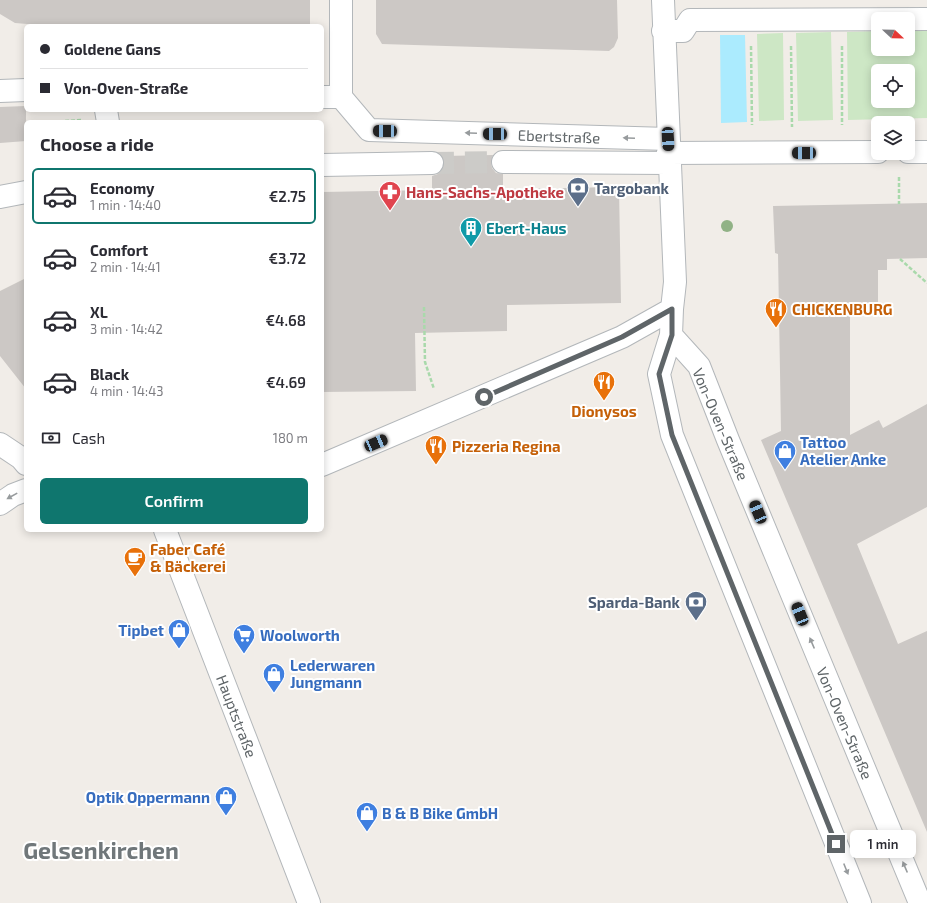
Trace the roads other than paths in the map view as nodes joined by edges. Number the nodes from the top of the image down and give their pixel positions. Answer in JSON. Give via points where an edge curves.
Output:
{"nodes":[{"id":1,"x":341,"y":0,"type":"edge"},
{"id":2,"x":663,"y":0,"type":"edge"},
{"id":3,"x":927,"y":19,"type":"edge"},
{"id":4,"x":663,"y":31,"type":"junction"},
{"id":5,"x":24,"y":90,"type":"edge"},
{"id":6,"x":0,"y":91,"type":"edge"},
{"id":7,"x":332,"y":97,"type":"edge"},
{"id":8,"x":668,"y":152,"type":"junction"},
{"id":9,"x":871,"y":152,"type":"edge"},
{"id":10,"x":915,"y":152,"type":"edge"},
{"id":11,"x":927,"y":152,"type":"edge"},
{"id":12,"x":502,"y":162,"type":"tunnel mouth"},
{"id":13,"x":432,"y":163,"type":"tunnel mouth"},
{"id":14,"x":324,"y":165,"type":"edge"},
{"id":15,"x":24,"y":192,"type":"edge"},
{"id":16,"x":0,"y":197,"type":"edge"},
{"id":17,"x":672,"y":309,"type":"junction"},
{"id":18,"x":672,"y":335,"type":"junction"},
{"id":19,"x":0,"y":444,"type":"edge"},
{"id":20,"x":24,"y":462,"type":"edge"},
{"id":21,"x":324,"y":464,"type":"edge"},
{"id":22,"x":24,"y":491,"type":"edge"},
{"id":23,"x":0,"y":504,"type":"edge"},
{"id":24,"x":166,"y":532,"type":"edge"},
{"id":25,"x":309,"y":903,"type":"edge"},
{"id":26,"x":860,"y":903,"type":"edge"},
{"id":27,"x":920,"y":903,"type":"edge"}],
"edges":[{"from":1,"to":7,"type":"street"},
{"from":2,"to":4,"type":"street"},
{"from":3,"to":4,"type":"street","via":[[690,20],[683,31]]},
{"from":4,"to":8,"type":"street"},
{"from":5,"to":6,"type":"street"},
{"from":8,"to":7,"type":"street","name":"Ebertstraße","one_way":true,"via":[[369,130]]},
{"from":8,"to":9,"type":"street","name":"Ebertstraße"},
{"from":8,"to":12,"type":"street","name":"Ebertstraße"},
{"from":8,"to":17,"type":"street","via":[[675,282]]},
{"from":10,"to":11,"type":"street"},
{"from":13,"to":14,"type":"street"},
{"from":15,"to":16,"type":"street"},
{"from":17,"to":18,"type":"street"},
{"from":17,"to":21,"type":"street","via":[[622,337]]},
{"from":18,"to":26,"type":"street","one_way":true,"via":[[659,374],[672,435]]},
{"from":27,"to":18,"type":"street","name":"Von-Oven-Straße","one_way":true,"via":[[699,366]]},
{"from":19,"to":20,"type":"street"},
{"from":22,"to":23,"type":"street","one_way":true},
{"from":24,"to":25,"type":"street","name":"Hauptstraße"}]}
